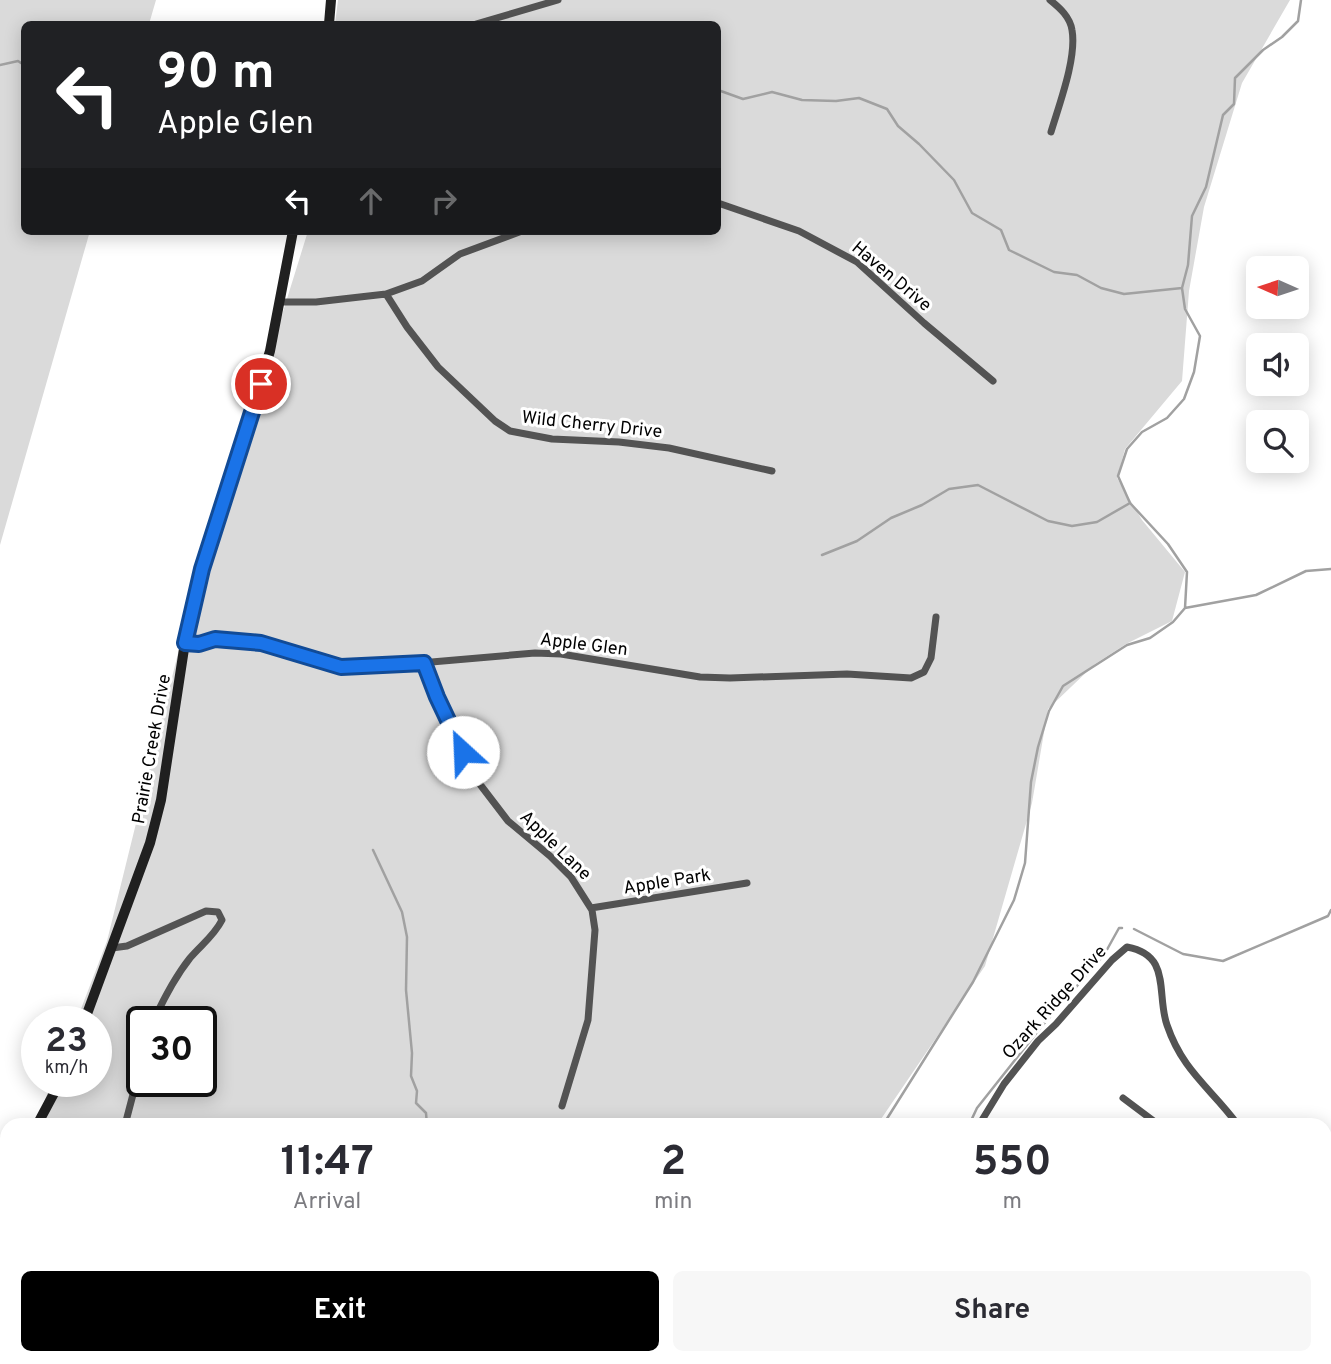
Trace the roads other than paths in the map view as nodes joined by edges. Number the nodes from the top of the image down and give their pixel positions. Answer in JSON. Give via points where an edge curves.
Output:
{"nodes":[{"id":1,"x":331,"y":0,"type":"edge"},
{"id":2,"x":558,"y":0,"type":"edge"},
{"id":3,"x":1050,"y":0,"type":"edge"},
{"id":4,"x":329,"y":21,"type":"edge"},
{"id":5,"x":486,"y":21,"type":"edge"},
{"id":6,"x":1051,"y":132,"type":"dead end"},
{"id":7,"x":721,"y":204,"type":"edge"},
{"id":8,"x":292,"y":235,"type":"edge"},
{"id":9,"x":511,"y":235,"type":"edge"},
{"id":10,"x":386,"y":293,"type":"junction"},
{"id":11,"x":280,"y":302,"type":"junction"},
{"id":12,"x":993,"y":381,"type":"dead end"},
{"id":13,"x":772,"y":471,"type":"dead end"},
{"id":14,"x":936,"y":617,"type":"dead end"},
{"id":15,"x":185,"y":643,"type":"junction"},
{"id":16,"x":424,"y":663,"type":"junction"},
{"id":17,"x":747,"y":883,"type":"dead end"},
{"id":18,"x":591,"y":908,"type":"junction"},
{"id":19,"x":112,"y":948,"type":"junction"},
{"id":20,"x":90,"y":1006,"type":"edge"},
{"id":21,"x":162,"y":1006,"type":"edge"},
{"id":22,"x":52,"y":1097,"type":"edge"},
{"id":23,"x":132,"y":1097,"type":"edge"},
{"id":24,"x":1124,"y":1098,"type":"dead end"},
{"id":25,"x":562,"y":1106,"type":"dead end"},
{"id":26,"x":41,"y":1118,"type":"edge"},
{"id":27,"x":127,"y":1118,"type":"edge"},
{"id":28,"x":983,"y":1118,"type":"edge"},
{"id":29,"x":1150,"y":1118,"type":"edge"},
{"id":30,"x":1233,"y":1118,"type":"edge"}],
"edges":[{"from":1,"to":4,"type":"main road"},
{"from":2,"to":5,"type":"street"},
{"from":3,"to":6,"type":"street","via":[[1065,14],[1072,30],[1064,91]]},
{"from":7,"to":12,"type":"street","name":"Haven Drive","via":[[799,231],[857,262]]},
{"from":8,"to":11,"type":"main road","name":"Prairie Creek Drive"},
{"from":9,"to":10,"type":"street","via":[[460,254],[422,281]]},
{"from":10,"to":11,"type":"street"},
{"from":10,"to":13,"type":"street","name":"Wild Cherry Drive","via":[[438,367],[510,431],[669,448]]},
{"from":11,"to":15,"type":"main road","name":"Prairie Creek Drive","via":[[270,351],[202,569]]},
{"from":14,"to":16,"type":"street","name":"Apple Glen","via":[[931,658],[924,671],[911,678],[847,674],[700,677],[535,653]]},
{"from":15,"to":16,"type":"street","name":"Apple Glen","via":[[215,639],[261,643],[341,667]]},
{"from":15,"to":19,"type":"main road","name":"Prairie Creek Drive","via":[[161,800]]},
{"from":16,"to":18,"type":"street","name":"Apple Lane","via":[[470,770],[508,821],[571,877]]},
{"from":17,"to":18,"type":"street","name":"Apple Park"},
{"from":18,"to":25,"type":"street","name":"Apple Lane","via":[[595,930],[588,1020]]},
{"from":19,"to":20,"type":"main road","name":"Prairie Creek Drive"},
{"from":19,"to":21,"type":"street","via":[[127,946],[206,911],[218,912],[222,920],[217,930],[184,966]]},
{"from":22,"to":26,"type":"main road"},
{"from":23,"to":27,"type":"street"},
{"from":24,"to":29,"type":"street"},
{"from":28,"to":30,"type":"street","name":"Ozark Ridge Drive","via":[[1038,1041],[1127,947],[1151,956],[1158,969],[1165,1021],[1173,1041],[1196,1079]]}]}
